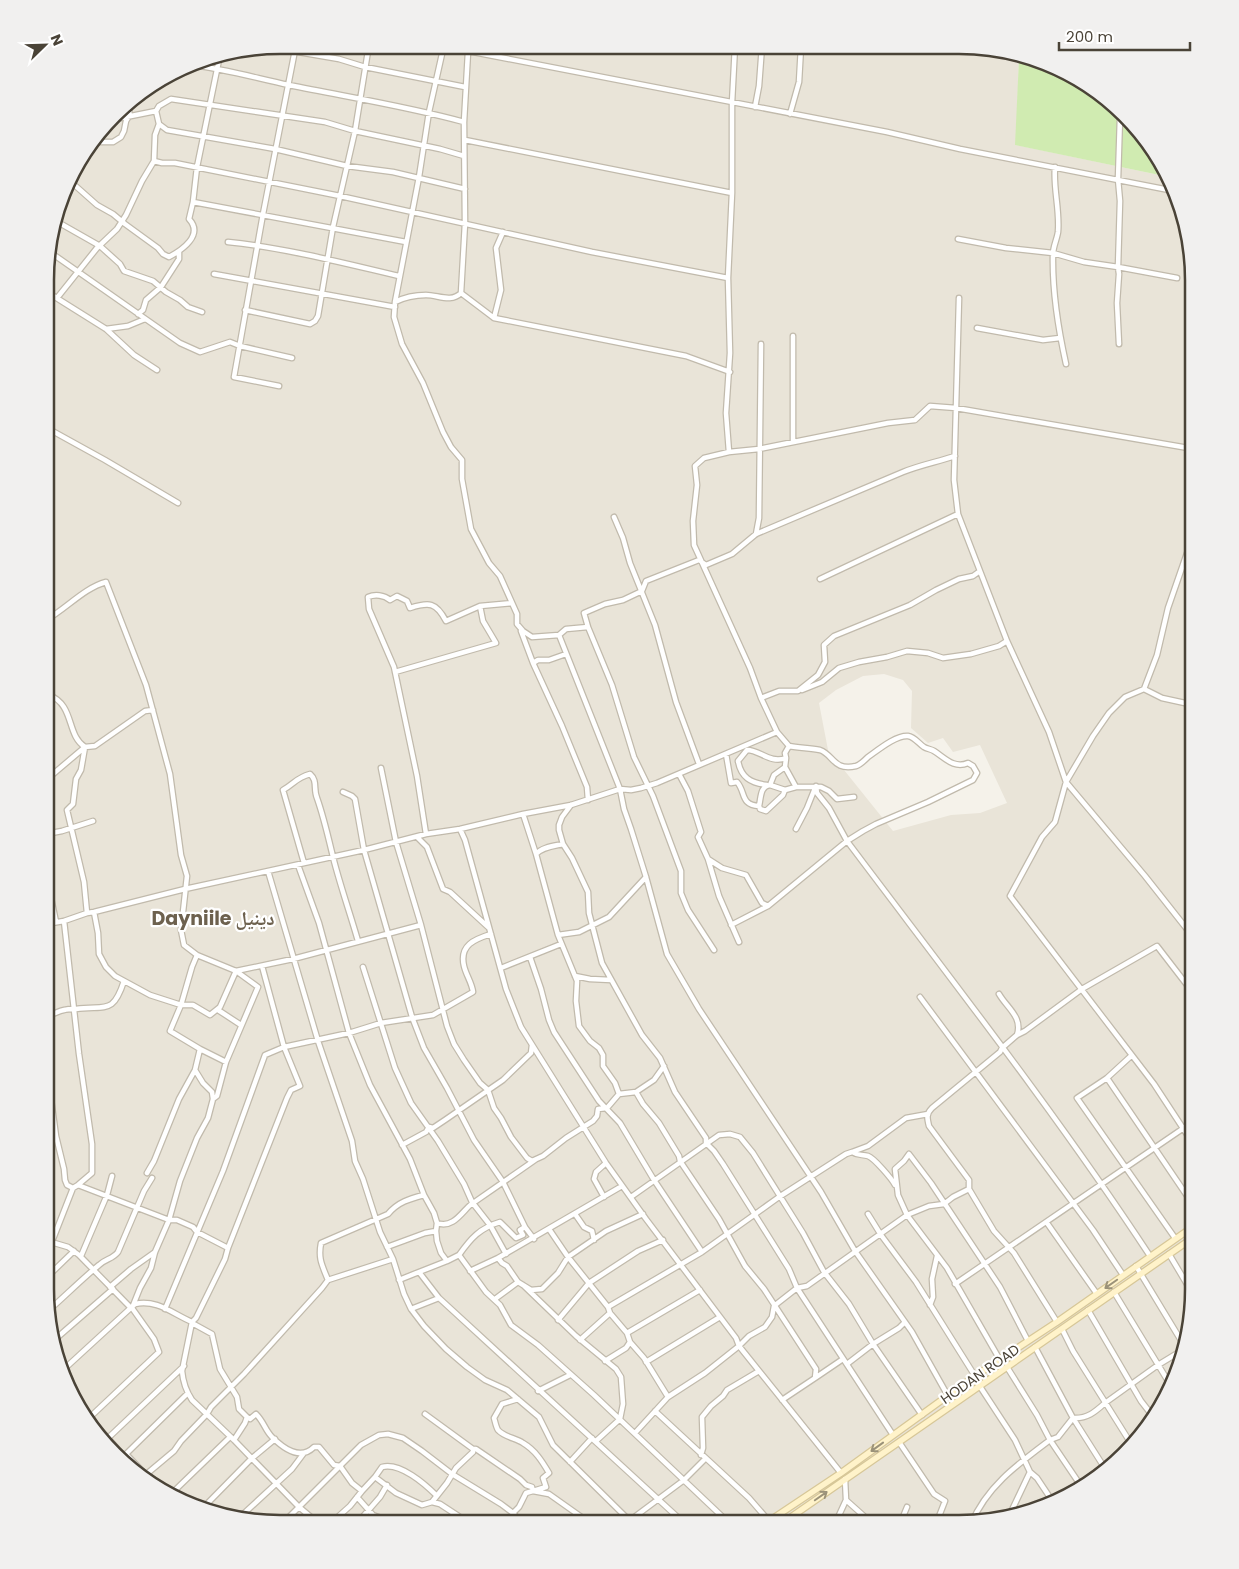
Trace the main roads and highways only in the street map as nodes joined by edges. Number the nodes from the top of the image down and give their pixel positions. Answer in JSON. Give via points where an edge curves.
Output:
{"nodes":[{"id":1,"x":1185,"y":1232,"type":"edge"},
{"id":2,"x":1185,"y":1243,"type":"edge"},
{"id":3,"x":778,"y":1515,"type":"edge"},
{"id":4,"x":794,"y":1515,"type":"edge"}],
"edges":[{"from":1,"to":3,"type":"main road","name":"HODAN ROAD","one_way":true},
{"from":4,"to":2,"type":"main road","name":"HODAN ROAD","one_way":true}]}
